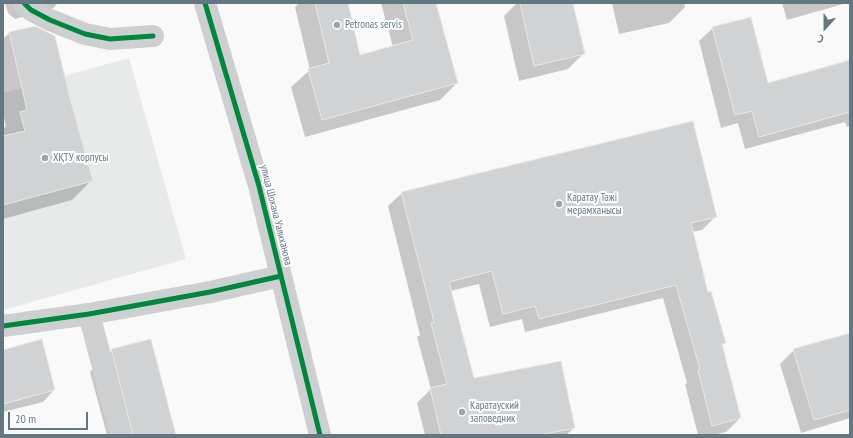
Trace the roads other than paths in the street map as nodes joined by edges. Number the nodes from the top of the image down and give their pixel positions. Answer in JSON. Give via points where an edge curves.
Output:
{"nodes":[{"id":1,"x":24,"y":3,"type":"edge"},
{"id":2,"x":205,"y":3,"type":"edge"},
{"id":3,"x":153,"y":36,"type":"dead end"},
{"id":4,"x":281,"y":276,"type":"junction"},
{"id":5,"x":89,"y":314,"type":"junction"},
{"id":6,"x":3,"y":326,"type":"edge"},
{"id":7,"x":121,"y":435,"type":"edge"},
{"id":8,"x":320,"y":435,"type":"edge"}],
"edges":[{"from":1,"to":3,"type":"street","via":[[31,10],[50,20],[85,34],[110,39]]},
{"from":2,"to":4,"type":"street","name":"улица Шокана Уалиханова","via":[[259,186]]},
{"from":4,"to":5,"type":"street"},
{"from":4,"to":8,"type":"street","name":"улица Шокана Уалиханова"},
{"from":5,"to":6,"type":"street"},
{"from":5,"to":7,"type":"street"}]}
